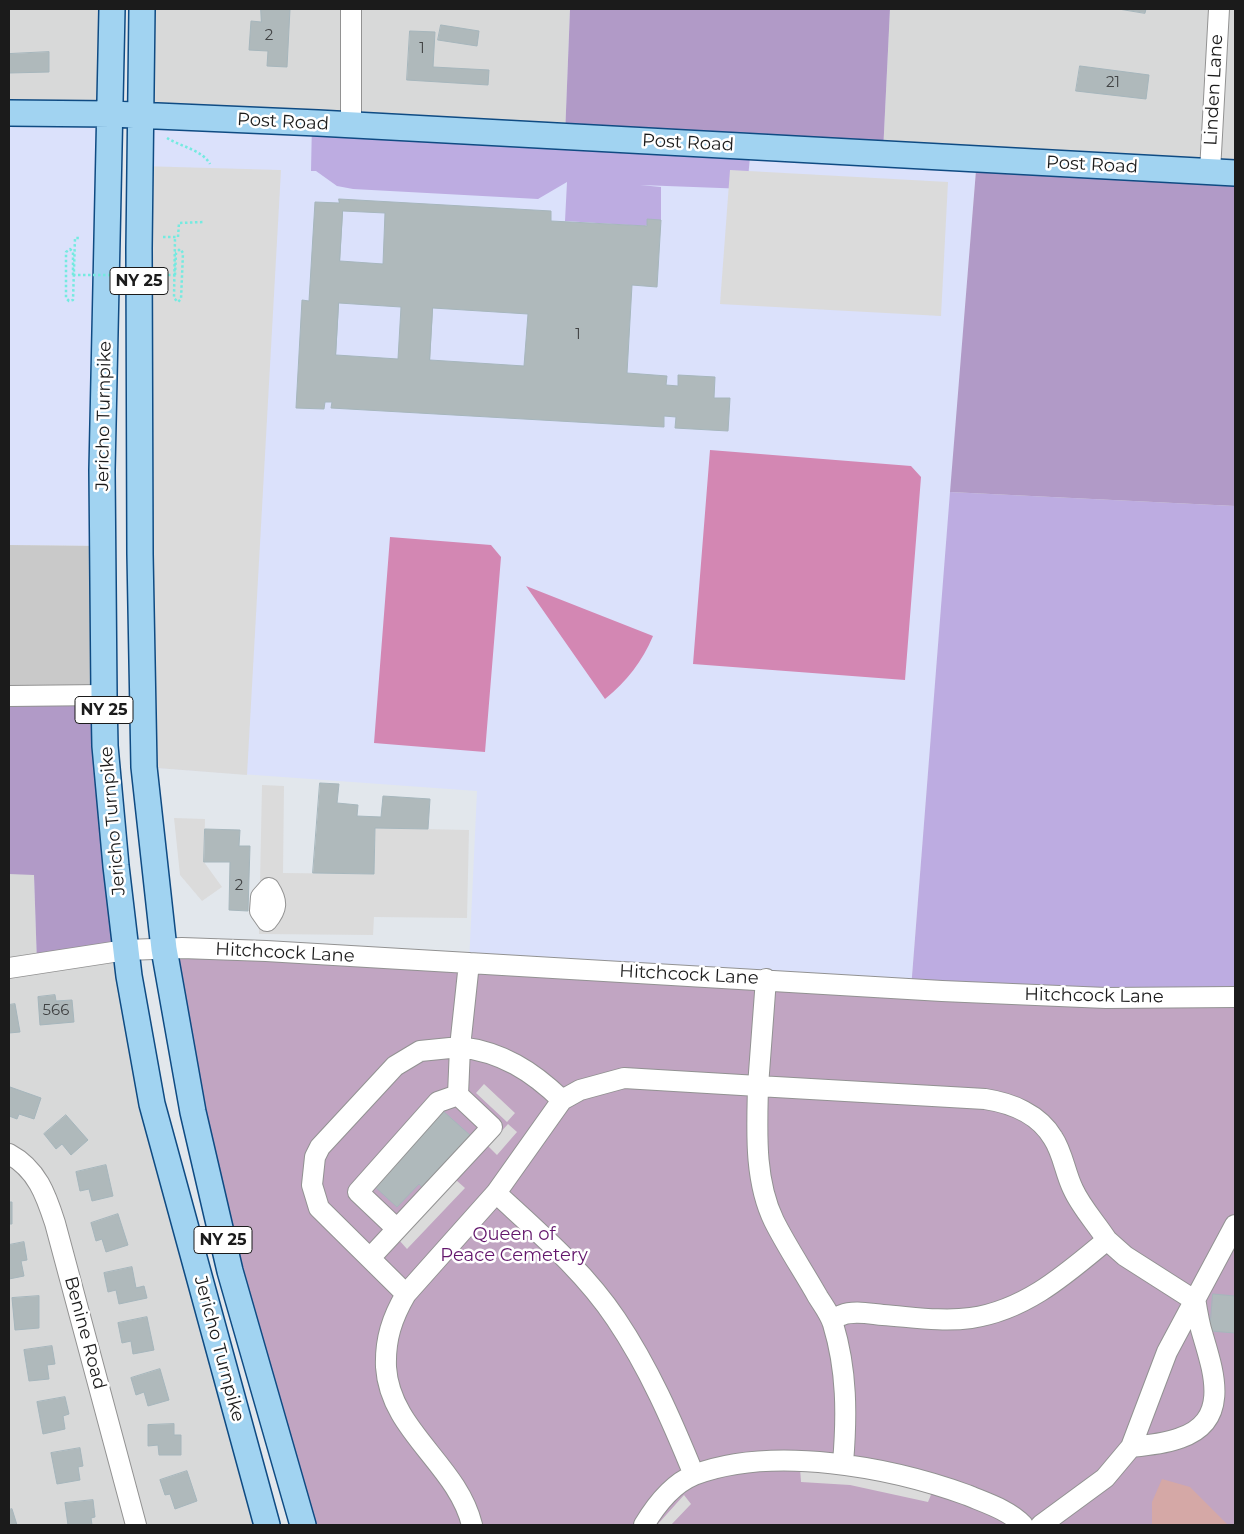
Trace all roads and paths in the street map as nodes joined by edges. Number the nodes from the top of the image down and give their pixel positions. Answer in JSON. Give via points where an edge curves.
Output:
{"nodes":[{"id":1,"x":112,"y":9,"type":"edge"},
{"id":2,"x":142,"y":9,"type":"edge"},
{"id":3,"x":351,"y":9,"type":"edge"},
{"id":4,"x":1219,"y":9,"type":"edge"},
{"id":5,"x":9,"y":113,"type":"edge"},
{"id":6,"x":111,"y":114,"type":"junction"},
{"id":7,"x":140,"y":116,"type":"junction"},
{"id":8,"x":350,"y":126,"type":"junction"},
{"id":9,"x":167,"y":138,"type":"dead end"},
{"id":10,"x":210,"y":164,"type":"dead end"},
{"id":11,"x":1210,"y":172,"type":"junction"},
{"id":12,"x":1235,"y":173,"type":"edge"},
{"id":13,"x":203,"y":222,"type":"dead end"},
{"id":14,"x":163,"y":237,"type":"dead end"},
{"id":15,"x":82,"y":238,"type":"dead end"},
{"id":16,"x":175,"y":238,"type":"junction"},
{"id":17,"x":103,"y":554,"type":"junction"},
{"id":18,"x":140,"y":554,"type":"junction"},
{"id":19,"x":104,"y":695,"type":"junction"},
{"id":20,"x":9,"y":696,"type":"edge"},
{"id":21,"x":267,"y":921,"type":"dead end"},
{"id":22,"x":144,"y":949,"type":"junction"},
{"id":23,"x":266,"y":950,"type":"junction"},
{"id":24,"x":469,"y":963,"type":"junction"},
{"id":25,"x":9,"y":968,"type":"edge"},
{"id":26,"x":766,"y":979,"type":"junction"},
{"id":27,"x":1235,"y":997,"type":"edge"},
{"id":28,"x":460,"y":1047,"type":"junction"},
{"id":29,"x":758,"y":1086,"type":"junction"},
{"id":30,"x":458,"y":1095,"type":"junction"},
{"id":31,"x":562,"y":1100,"type":"junction"},
{"id":32,"x":9,"y":1154,"type":"edge"},
{"id":33,"x":496,"y":1193,"type":"junction"},
{"id":34,"x":1235,"y":1225,"type":"edge"},
{"id":35,"x":397,"y":1229,"type":"junction"},
{"id":36,"x":1107,"y":1240,"type":"junction"},
{"id":37,"x":370,"y":1258,"type":"junction"},
{"id":38,"x":406,"y":1294,"type":"junction"},
{"id":39,"x":1194,"y":1299,"type":"junction"},
{"id":40,"x":832,"y":1321,"type":"junction"},
{"id":41,"x":1131,"y":1448,"type":"junction"},
{"id":42,"x":843,"y":1463,"type":"junction"},
{"id":43,"x":694,"y":1475,"type":"junction"},
{"id":44,"x":293,"y":1492,"type":"junction"},
{"id":45,"x":136,"y":1525,"type":"edge"},
{"id":46,"x":267,"y":1525,"type":"edge"},
{"id":47,"x":303,"y":1525,"type":"edge"},
{"id":48,"x":314,"y":1525,"type":"edge"},
{"id":49,"x":472,"y":1525,"type":"edge"},
{"id":50,"x":644,"y":1525,"type":"edge"},
{"id":51,"x":1023,"y":1525,"type":"edge"},
{"id":52,"x":1042,"y":1525,"type":"edge"}],
"edges":[{"from":1,"to":6,"type":"main road","name":"Jericho Turnpike","number":"NY 25"},
{"from":2,"to":7,"type":"main road","name":"Jericho Turnpike","number":"NY 25"},
{"from":3,"to":8,"type":"street"},
{"from":4,"to":11,"type":"street","name":"Linden Lane"},
{"from":5,"to":6,"type":"main road","name":"Post Road"},
{"from":6,"to":7,"type":"main road","name":"Post Road"},
{"from":6,"to":17,"type":"main road","name":"Jericho Turnpike","number":"NY 25","via":[[102,470]]},
{"from":7,"to":8,"type":"main road","name":"Post Road"},
{"from":7,"to":18,"type":"main road","name":"Jericho Turnpike","number":"NY 25"},
{"from":8,"to":11,"type":"main road","name":"Post Road"},
{"from":9,"to":10,"type":"path","via":[[205,155]]},
{"from":11,"to":12,"type":"main road","name":"Post Road"},
{"from":13,"to":16,"type":"path","via":[[178,223],[178,238]]},
{"from":14,"to":16,"type":"path"},
{"from":15,"to":16,"type":"path","bridge":true,"via":[[75,238],[75,288],[73,300],[69,301],[66,298],[66,252],[70,249],[74,252],[74,275],[175,276],[176,253],[180,250],[183,253],[181,299],[178,302],[174,298]]},
{"from":17,"to":18,"type":"main road"},
{"from":17,"to":19,"type":"main road","name":"Jericho Turnpike","number":"NY 25"},
{"from":18,"to":22,"type":"main road","name":"Jericho Turnpike","number":"NY 25"},
{"from":19,"to":20,"type":"street"},
{"from":19,"to":22,"type":"main road","name":"Jericho Turnpike","number":"NY 25","via":[[105,746]]},
{"from":21,"to":23,"type":"street"},
{"from":22,"to":23,"type":"street","name":"Hitchcock Lane"},
{"from":22,"to":25,"type":"street","name":"Hitchcock Lane"},
{"from":22,"to":44,"type":"main road","name":"Jericho Turnpike","number":"NY 25","via":[[193,1112],[228,1261]]},
{"from":22,"to":46,"type":"main road","name":"Jericho Turnpike","number":"NY 25","via":[[152,1104]]},
{"from":23,"to":24,"type":"street","name":"Hitchcock Lane"},
{"from":24,"to":26,"type":"street","name":"Hitchcock Lane"},
{"from":24,"to":28,"type":"street"},
{"from":26,"to":27,"type":"street","name":"Hitchcock Lane","via":[[1106,998]]},
{"from":26,"to":29,"type":"street"},
{"from":28,"to":30,"type":"street"},
{"from":28,"to":31,"type":"street","via":[[507,1058],[540,1080]]},
{"from":28,"to":37,"type":"street","via":[[420,1051],[394,1066],[320,1147],[315,1157],[312,1185],[319,1208]]},
{"from":29,"to":31,"type":"street","via":[[624,1078],[580,1090]]},
{"from":29,"to":36,"type":"street","via":[[1006,1102],[1025,1111],[1053,1138],[1073,1189]]},
{"from":29,"to":40,"type":"street","via":[[756,1140],[762,1182],[773,1220]]},
{"from":30,"to":35,"type":"street","via":[[492,1127]]},
{"from":30,"to":35,"type":"street","via":[[438,1102],[358,1192]]},
{"from":31,"to":33,"type":"street"},
{"from":32,"to":45,"type":"street","name":"Benine Road","via":[[34,1174],[44,1190],[56,1223]]},
{"from":33,"to":38,"type":"street"},
{"from":33,"to":43,"type":"street","via":[[566,1259],[616,1318],[669,1413]]},
{"from":34,"to":39,"type":"street"},
{"from":35,"to":37,"type":"street"},
{"from":36,"to":39,"type":"street","via":[[1125,1256]]},
{"from":36,"to":40,"type":"street","via":[[1056,1283],[1028,1300],[994,1312],[941,1320],[842,1314]]},
{"from":37,"to":38,"type":"street"},
{"from":38,"to":49,"type":"street","via":[[388,1332],[387,1377],[392,1397],[402,1417],[454,1483]]},
{"from":39,"to":41,"type":"street","via":[[1167,1352]]},
{"from":39,"to":41,"type":"street","via":[[1213,1366],[1214,1404],[1196,1430],[1180,1438]]},
{"from":40,"to":42,"type":"street","via":[[846,1390]]},
{"from":41,"to":52,"type":"street","via":[[1105,1478]]},
{"from":42,"to":43,"type":"street","via":[[766,1462]]},
{"from":42,"to":51,"type":"street","via":[[936,1484],[998,1508]]},
{"from":43,"to":50,"type":"street","via":[[661,1501]]},
{"from":44,"to":47,"type":"main road","name":"Jericho Turnpike","number":"NY 25"},
{"from":44,"to":48,"type":"street"}]}
